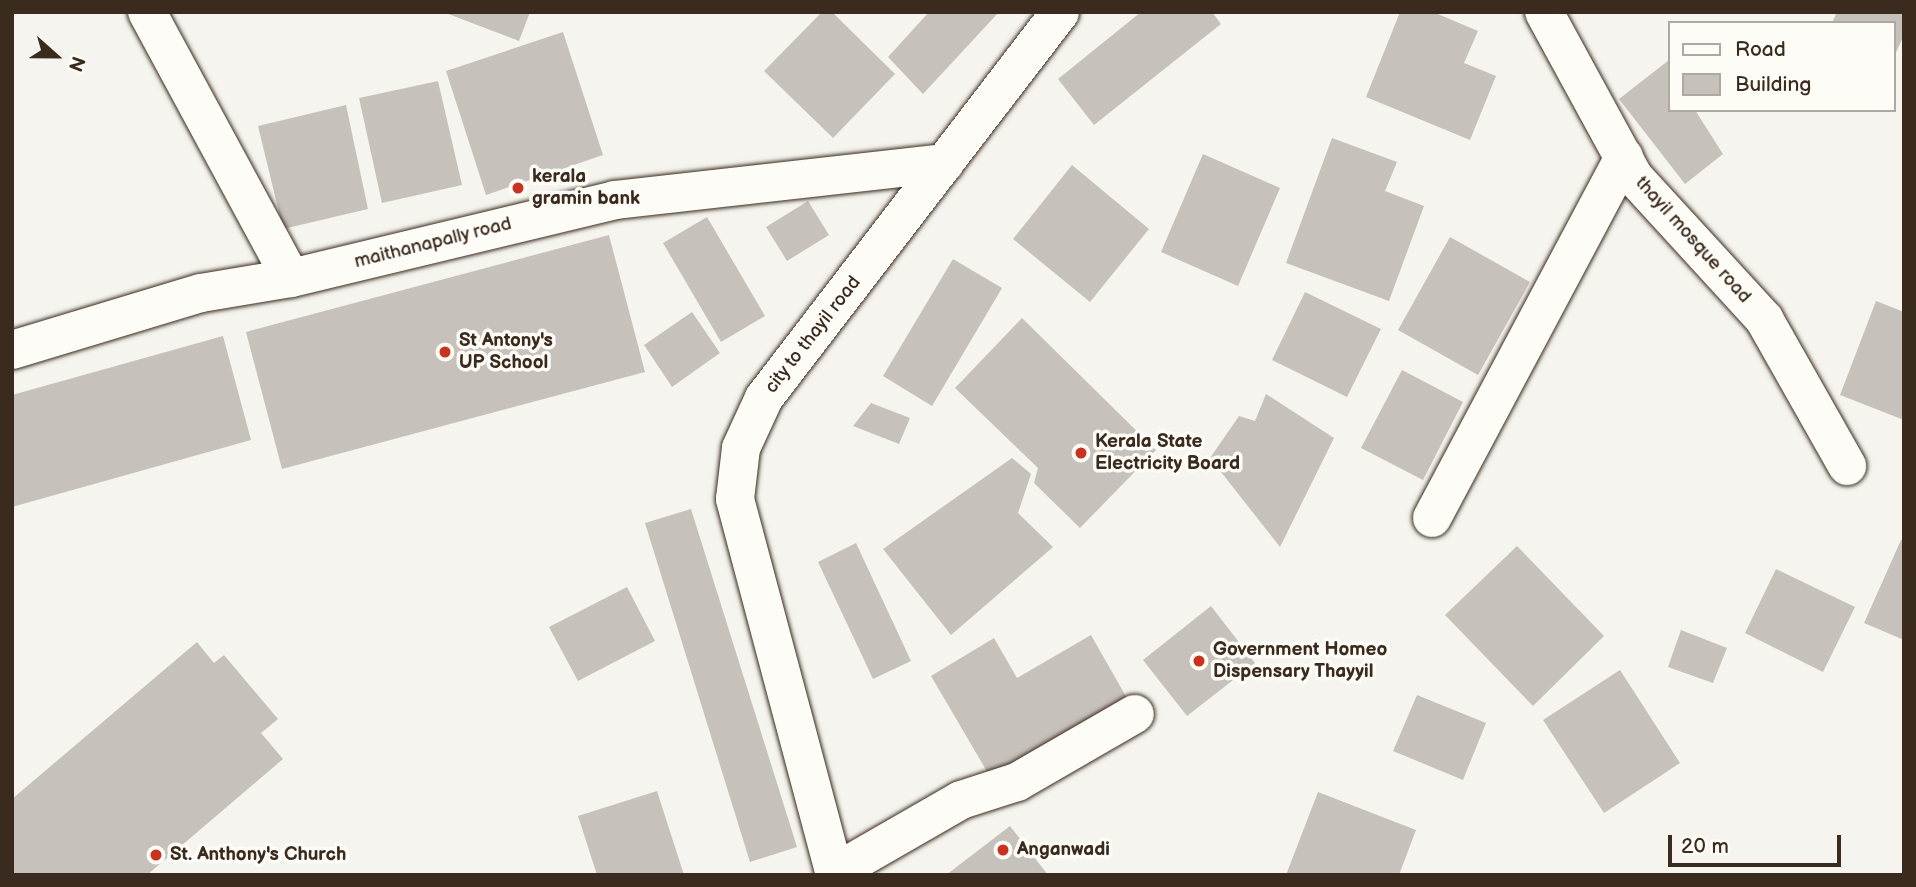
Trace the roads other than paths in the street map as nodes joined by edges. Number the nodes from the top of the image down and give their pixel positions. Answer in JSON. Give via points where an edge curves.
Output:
{"nodes":[{"id":1,"x":147,"y":12,"type":"edge"},
{"id":2,"x":1060,"y":12,"type":"edge"},
{"id":3,"x":1544,"y":12,"type":"edge"},
{"id":4,"x":1624,"y":157,"type":"junction"},
{"id":5,"x":945,"y":163,"type":"junction"},
{"id":6,"x":291,"y":278,"type":"junction"},
{"id":7,"x":12,"y":350,"type":"edge"},
{"id":8,"x":1847,"y":466,"type":"dead end"},
{"id":9,"x":1432,"y":518,"type":"dead end"},
{"id":10,"x":1135,"y":714,"type":"dead end"},
{"id":11,"x":835,"y":874,"type":"edge"}],
"edges":[{"from":1,"to":6,"type":"street"},
{"from":2,"to":5,"type":"street","name":"city to thayil road"},
{"from":3,"to":4,"type":"street","name":"thayil mosque road"},
{"from":4,"to":8,"type":"street","name":"thayil mosque road","via":[[1634,177],[1764,319]]},
{"from":4,"to":9,"type":"street"},
{"from":5,"to":6,"type":"street","name":"maithanapally road","via":[[615,200]]},
{"from":5,"to":11,"type":"street","name":"city to thayil road","via":[[764,398],[741,448],[735,499]]},
{"from":6,"to":7,"type":"street","name":"maithanapally road","via":[[201,293]]},
{"from":10,"to":11,"type":"street","via":[[1017,782],[961,800]]}]}
